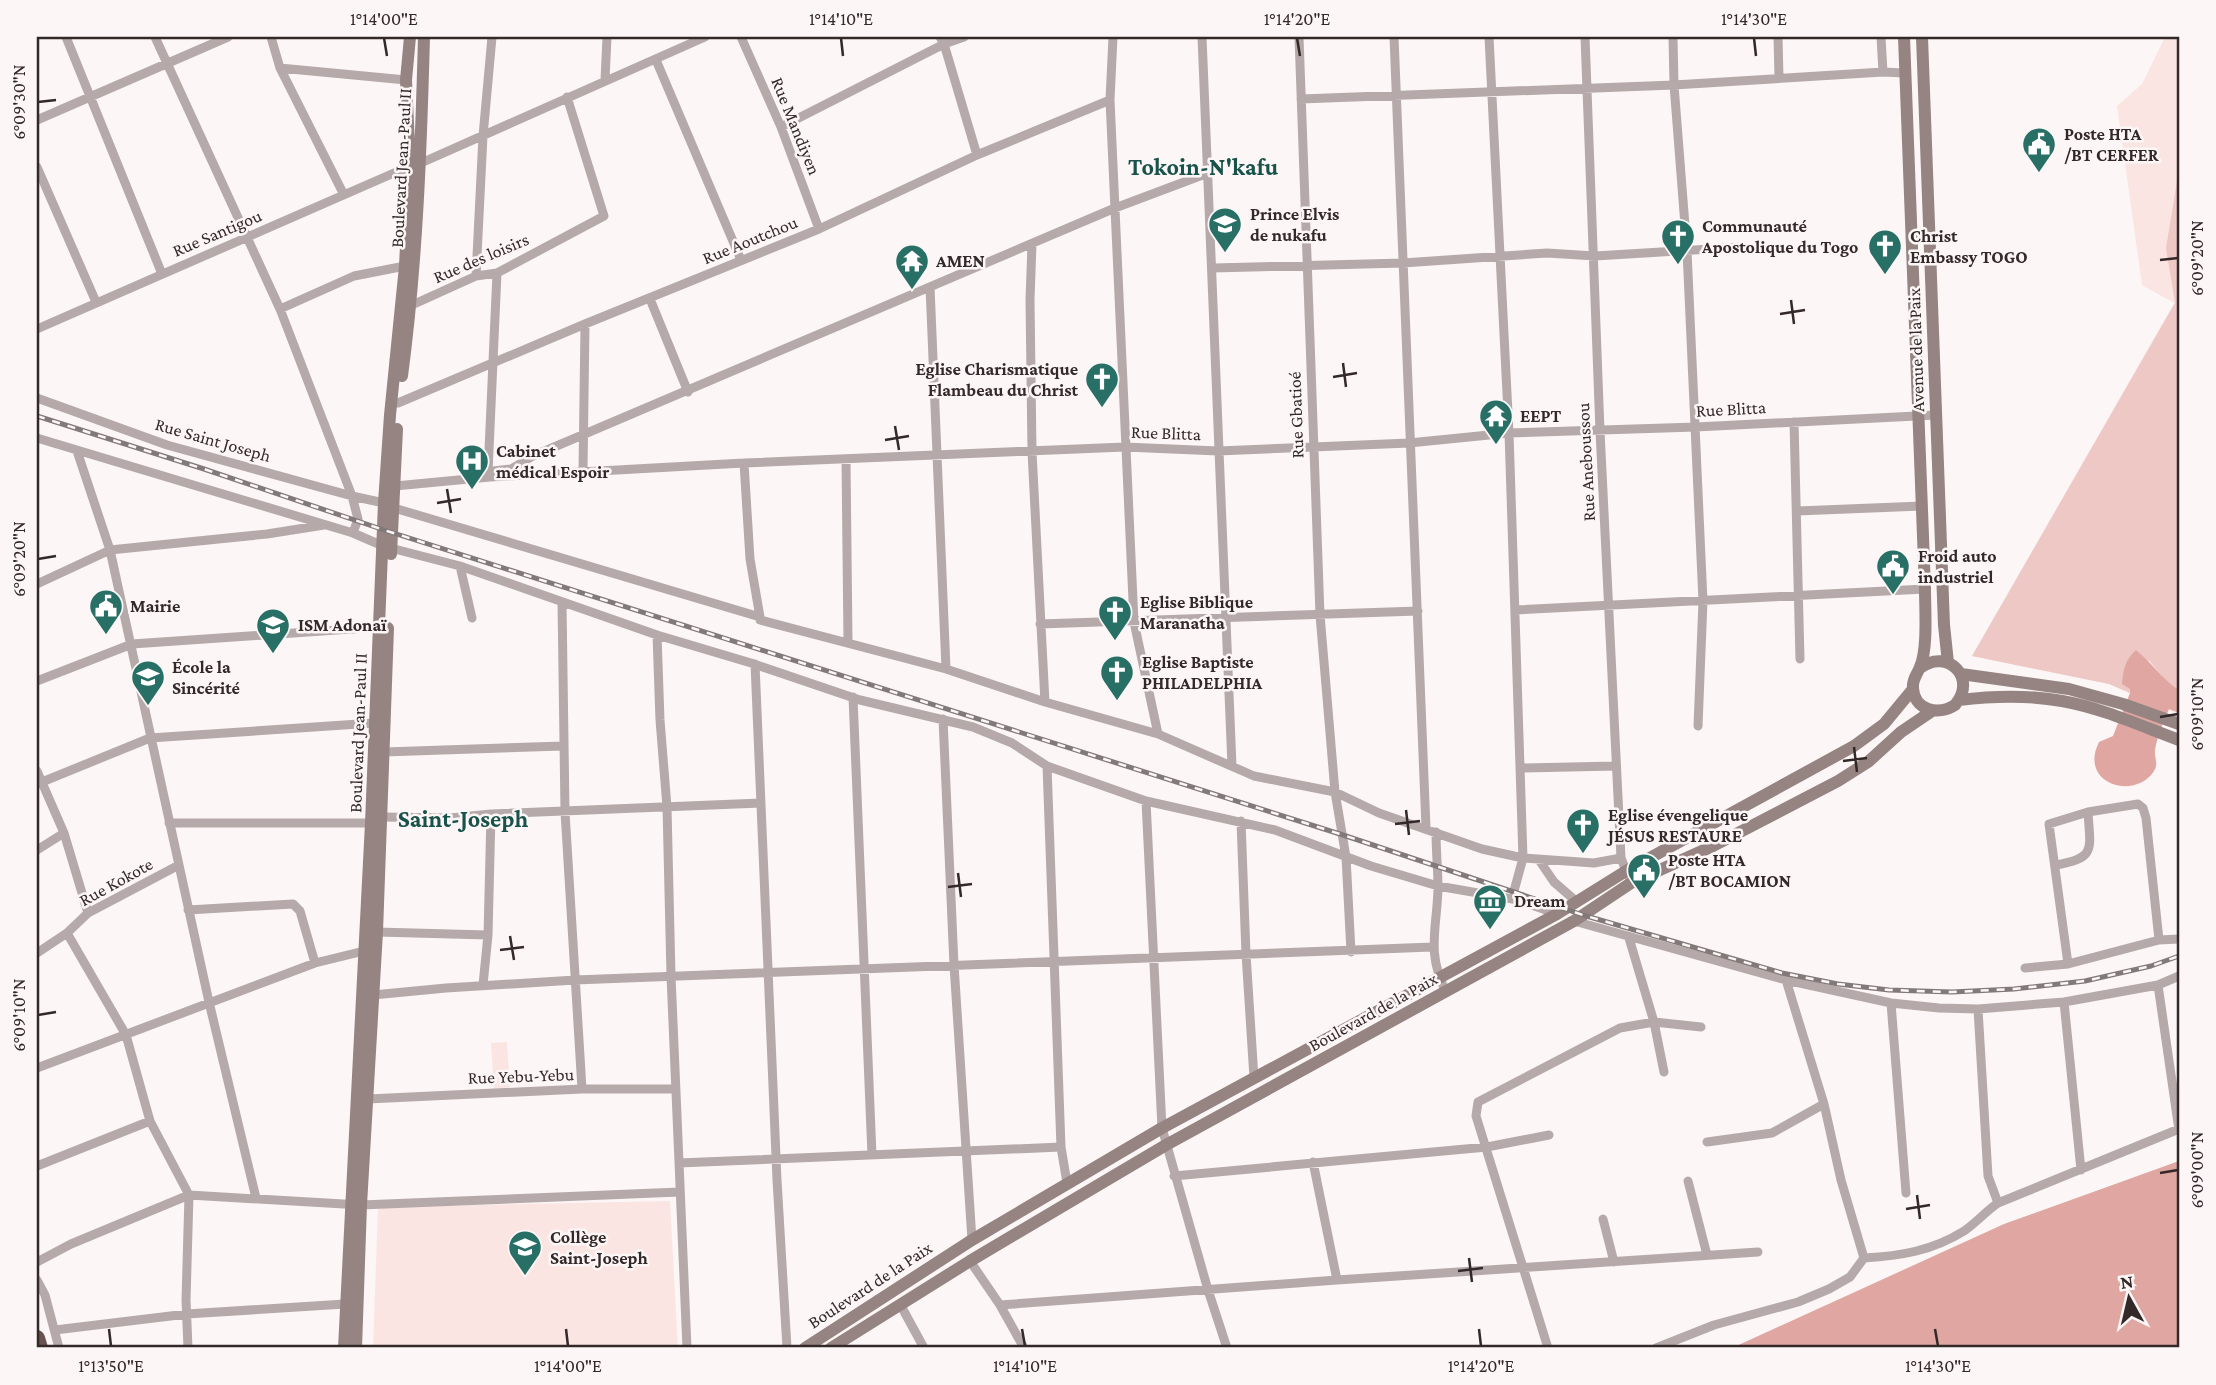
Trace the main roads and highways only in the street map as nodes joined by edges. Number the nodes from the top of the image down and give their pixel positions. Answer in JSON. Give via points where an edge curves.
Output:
{"nodes":[{"id":1,"x":410,"y":37,"type":"edge"},
{"id":2,"x":424,"y":37,"type":"edge"},
{"id":3,"x":1904,"y":37,"type":"edge"},
{"id":4,"x":1922,"y":37,"type":"edge"},
{"id":5,"x":415,"y":164,"type":"junction"},
{"id":6,"x":391,"y":504,"type":"junction"},
{"id":7,"x":387,"y":547,"type":"junction"},
{"id":8,"x":1948,"y":663,"type":"junction"},
{"id":9,"x":1920,"y":668,"type":"junction"},
{"id":10,"x":1961,"y":674,"type":"junction"},
{"id":11,"x":1913,"y":689,"type":"junction"},
{"id":12,"x":1959,"y":700,"type":"junction"},
{"id":13,"x":1932,"y":711,"type":"junction"},
{"id":14,"x":2179,"y":724,"type":"edge"},
{"id":15,"x":2179,"y":740,"type":"edge"},
{"id":16,"x":1749,"y":803,"type":"junction"},
{"id":17,"x":376,"y":820,"type":"junction"},
{"id":18,"x":1759,"y":822,"type":"junction"},
{"id":19,"x":1626,"y":870,"type":"junction"},
{"id":20,"x":355,"y":1204,"type":"junction"},
{"id":21,"x":37,"y":1338,"type":"edge"},
{"id":22,"x":40,"y":1348,"type":"edge"},
{"id":23,"x":344,"y":1348,"type":"edge"},
{"id":24,"x":356,"y":1348,"type":"edge"},
{"id":25,"x":805,"y":1348,"type":"edge"},
{"id":26,"x":833,"y":1348,"type":"edge"}],
"edges":[{"from":1,"to":5,"type":"main road","name":"Boulevard Jean-Paul II","via":[[407,80]]},
{"from":2,"to":5,"type":"main road","name":"Boulevard Jean-Paul II"},
{"from":3,"to":9,"type":"main road","via":[[1925,589]]},
{"from":4,"to":8,"type":"main road","name":"Avenue de la Paix"},
{"from":5,"to":6,"type":"main road","name":"Boulevard Jean-Paul II"},
{"from":5,"to":6,"type":"main road","name":"Boulevard Jean-Paul II","via":[[412,305],[398,403]]},
{"from":6,"to":7,"type":"main road","name":"Boulevard Jean-Paul II"},
{"from":7,"to":17,"type":"main road","name":"Boulevard Jean-Paul II","via":[[384,752]]},
{"from":7,"to":17,"type":"main road","name":"Boulevard Jean-Paul II","via":[[373,723]]},
{"from":8,"to":9,"type":"main road","via":[[1936,661]]},
{"from":8,"to":10,"type":"main road"},
{"from":9,"to":11,"type":"main road"},
{"from":10,"to":12,"type":"main road","via":[[1964,687]]},
{"from":10,"to":14,"type":"main road","via":[[2091,694]]},
{"from":11,"to":13,"type":"main road","via":[[1917,701]]},
{"from":11,"to":16,"type":"main road","name":"Boulevard de la Paix","via":[[1869,737]]},
{"from":12,"to":13,"type":"main road","via":[[1950,708]]},
{"from":12,"to":15,"type":"main road","via":[[2060,700]]},
{"from":13,"to":18,"type":"main road","name":"Boulevard de la Paix","via":[[1900,732],[1868,762]]},
{"from":16,"to":18,"type":"main road"},
{"from":16,"to":19,"type":"main road","name":"Boulevard de la Paix"},
{"from":17,"to":20,"type":"main road","name":"Boulevard Jean-Paul II","via":[[364,951]]},
{"from":17,"to":20,"type":"main road","name":"Boulevard Jean-Paul II","via":[[377,933],[368,1099]]},
{"from":18,"to":19,"type":"main road","name":"Boulevard de la Paix"},
{"from":19,"to":25,"type":"main road","name":"Boulevard de la Paix","via":[[1561,911],[1161,1128],[972,1240]]},
{"from":19,"to":26,"type":"main road","name":"Boulevard de la Paix","via":[[1574,921],[1166,1145]]},
{"from":20,"to":23,"type":"main road","name":"Boulevard Jean-Paul II"},
{"from":20,"to":24,"type":"main road","name":"Boulevard Jean-Paul II"},
{"from":21,"to":22,"type":"highway"}]}
